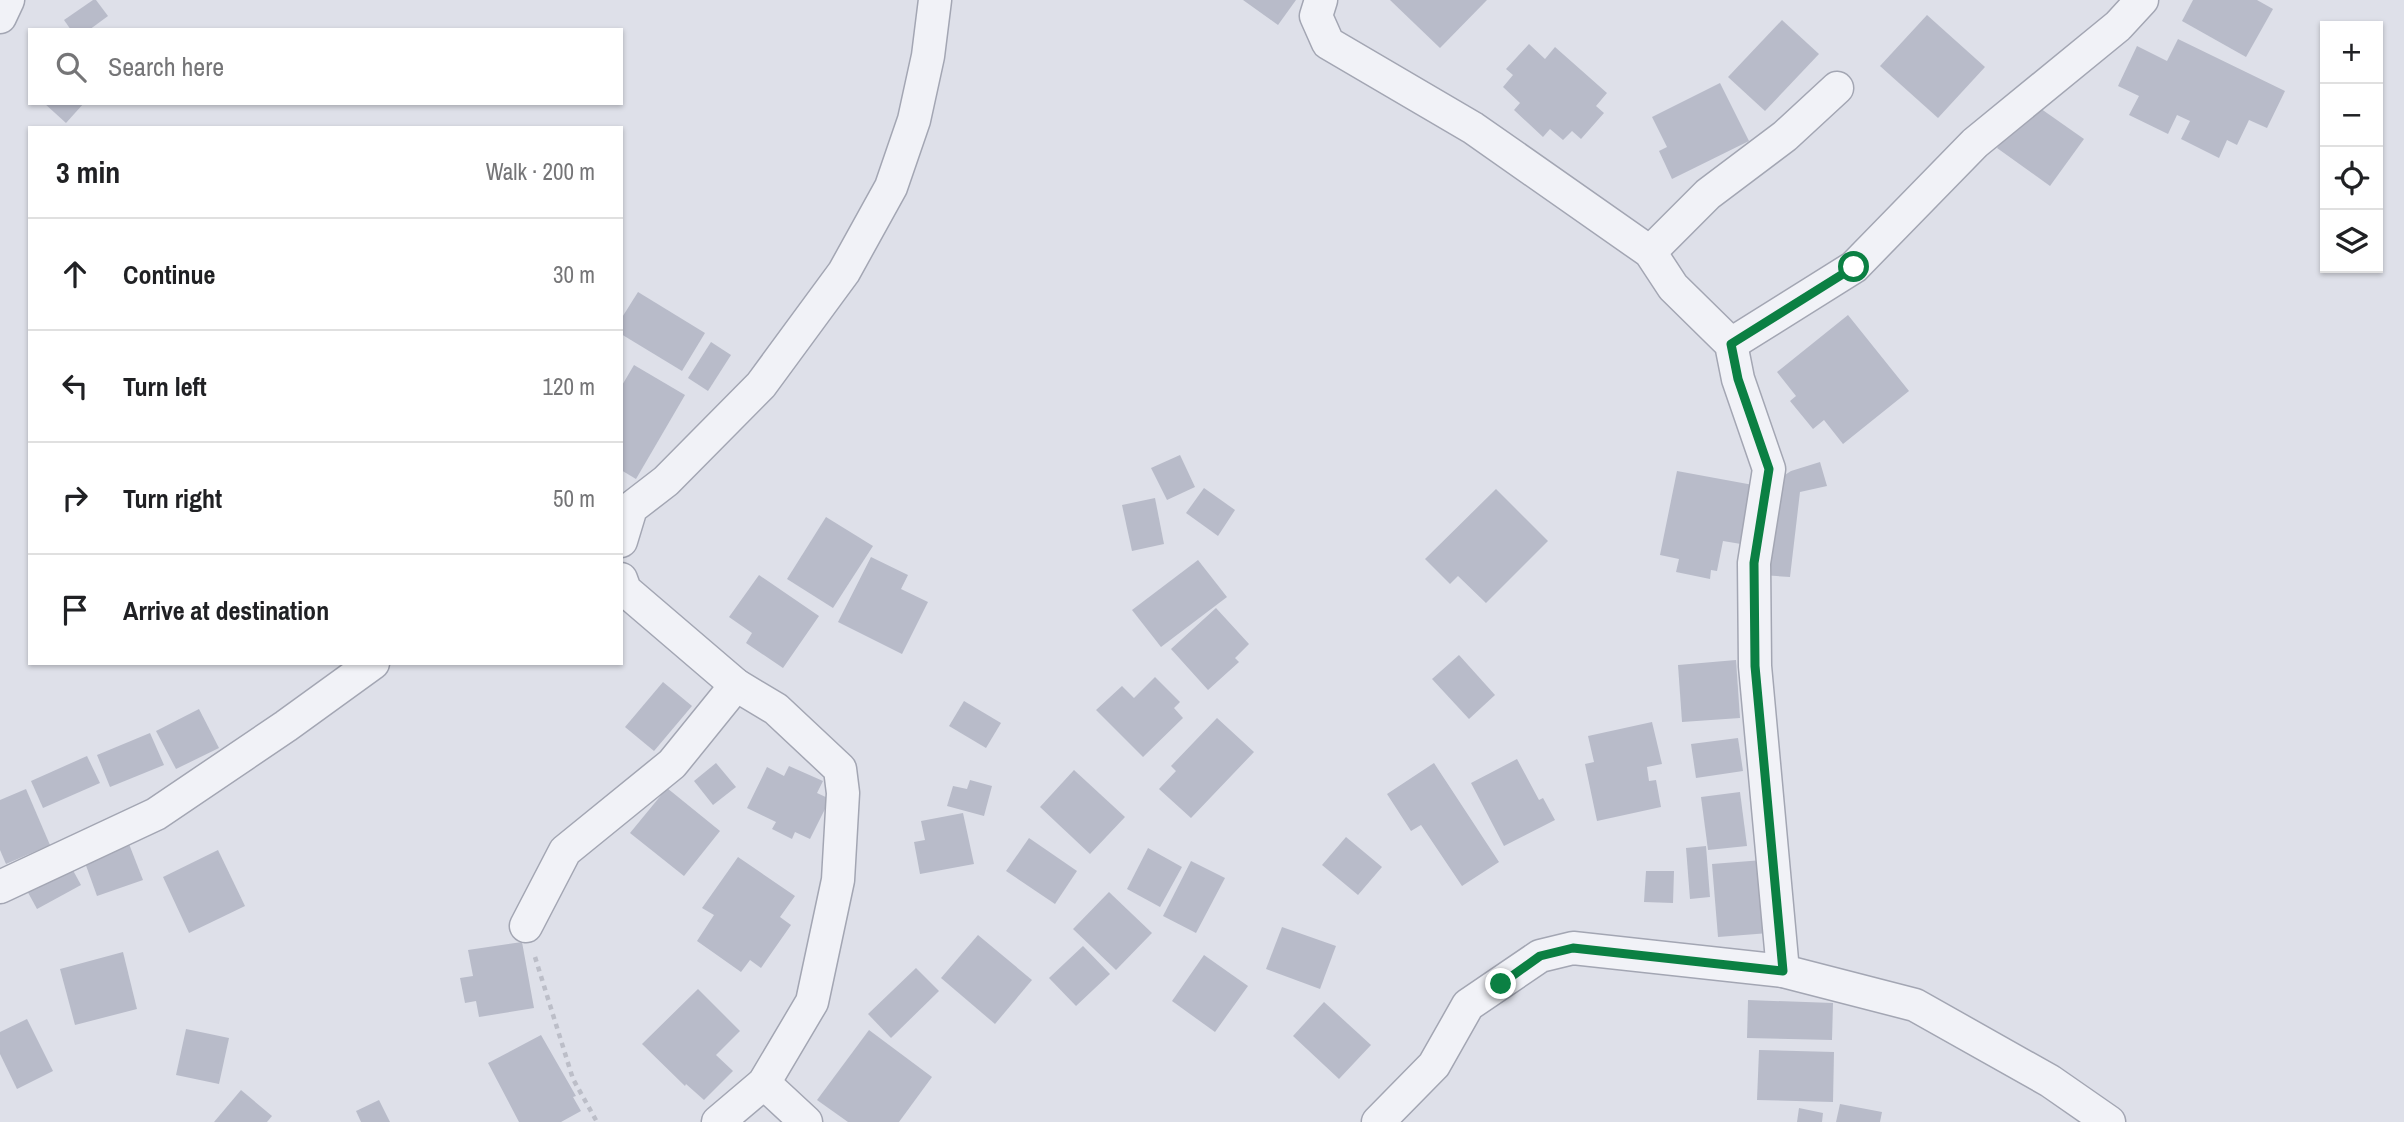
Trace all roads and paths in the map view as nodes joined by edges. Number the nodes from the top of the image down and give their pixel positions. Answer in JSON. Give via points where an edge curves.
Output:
{"nodes":[{"id":1,"x":8,"y":0,"type":"edge"},
{"id":2,"x":935,"y":0,"type":"edge"},
{"id":3,"x":1321,"y":0,"type":"edge"},
{"id":4,"x":2142,"y":0,"type":"edge"},
{"id":5,"x":0,"y":17,"type":"edge"},
{"id":6,"x":1837,"y":88,"type":"dead end"},
{"id":7,"x":1650,"y":252,"type":"junction"},
{"id":8,"x":1731,"y":344,"type":"junction"},
{"id":9,"x":626,"y":509,"type":"edge"},
{"id":10,"x":623,"y":528,"type":"edge"},
{"id":11,"x":623,"y":584,"type":"edge"},
{"id":12,"x":370,"y":665,"type":"edge"},
{"id":13,"x":736,"y":685,"type":"junction"},
{"id":14,"x":0,"y":887,"type":"edge"},
{"id":15,"x":526,"y":926,"type":"joint"},
{"id":16,"x":1783,"y":971,"type":"junction"},
{"id":17,"x":764,"y":1083,"type":"junction"},
{"id":18,"x":597,"y":1122,"type":"edge"},
{"id":19,"x":718,"y":1122,"type":"edge"},
{"id":20,"x":806,"y":1122,"type":"edge"},
{"id":21,"x":1378,"y":1122,"type":"edge"},
{"id":22,"x":2109,"y":1122,"type":"edge"}],
"edges":[{"from":1,"to":5,"type":"street"},
{"from":2,"to":9,"type":"street","via":[[914,120],[891,187],[844,272],[761,385],[666,481]]},
{"from":3,"to":7,"type":"street","via":[[1316,16],[1328,43],[1473,128]]},
{"from":4,"to":8,"type":"street","via":[[2118,26],[1976,143],[1854,267]]},
{"from":6,"to":7,"type":"street","via":[[1785,136],[1708,194]]},
{"from":7,"to":8,"type":"street","via":[[1673,287]]},
{"from":8,"to":16,"type":"street","via":[[1769,469],[1754,563],[1755,666]]},
{"from":9,"to":10,"type":"street"},
{"from":11,"to":13,"type":"street"},
{"from":12,"to":14,"type":"street","via":[[156,814]]},
{"from":13,"to":15,"type":"street","via":[[672,764],[565,851]]},
{"from":13,"to":17,"type":"street","via":[[776,709],[826,754],[840,769],[843,793],[838,880],[812,1002]]},
{"from":15,"to":18,"type":"path","via":[[573,1079]]},
{"from":16,"to":21,"type":"street","via":[[1573,948],[1540,956],[1468,1005],[1434,1065]]},
{"from":16,"to":22,"type":"street","via":[[1915,1005],[2050,1081]]},
{"from":17,"to":19,"type":"street"},
{"from":17,"to":20,"type":"street"}]}
